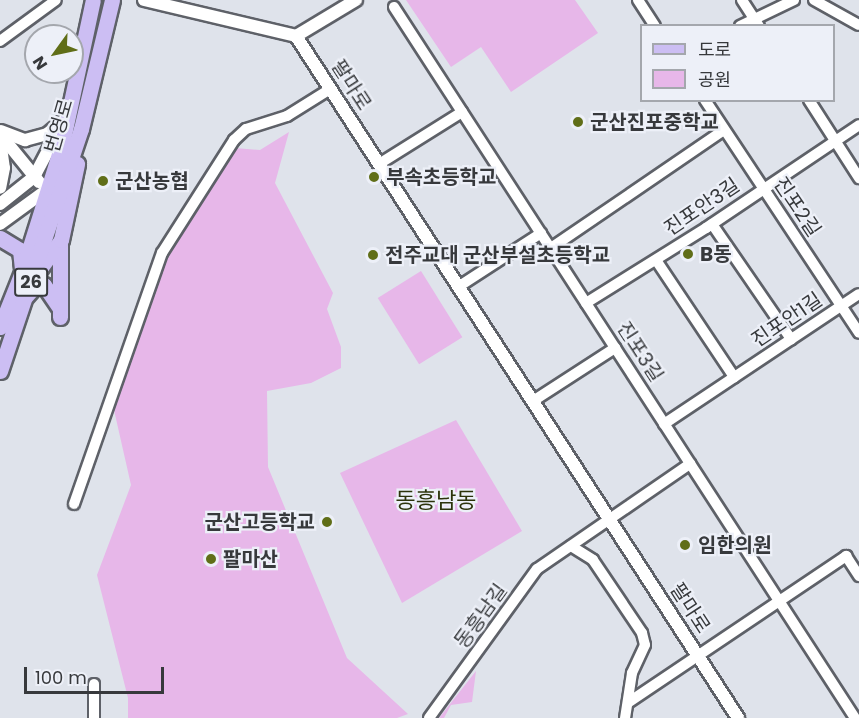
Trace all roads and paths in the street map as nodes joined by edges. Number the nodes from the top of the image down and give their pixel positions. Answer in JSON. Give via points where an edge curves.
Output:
{"nodes":[{"id":1,"x":56,"y":0,"type":"edge"},
{"id":2,"x":93,"y":0,"type":"edge"},
{"id":3,"x":112,"y":0,"type":"edge"},
{"id":4,"x":356,"y":0,"type":"edge"},
{"id":5,"x":638,"y":0,"type":"edge"},
{"id":6,"x":742,"y":0,"type":"edge"},
{"id":7,"x":794,"y":0,"type":"edge"},
{"id":8,"x":814,"y":0,"type":"edge"},
{"id":9,"x":151,"y":1,"type":"edge"},
{"id":10,"x":394,"y":7,"type":"dead end"},
{"id":11,"x":756,"y":21,"type":"edge"},
{"id":12,"x":654,"y":24,"type":"edge"},
{"id":13,"x":859,"y":25,"type":"edge"},
{"id":14,"x":296,"y":36,"type":"junction"},
{"id":15,"x":0,"y":41,"type":"edge"},
{"id":16,"x":330,"y":88,"type":"junction"},
{"id":17,"x":706,"y":102,"type":"edge"},
{"id":18,"x":810,"y":102,"type":"edge"},
{"id":19,"x":462,"y":112,"type":"junction"},
{"id":20,"x":66,"y":116,"type":"junction"},
{"id":21,"x":859,"y":125,"type":"edge"},
{"id":22,"x":81,"y":129,"type":"junction"},
{"id":23,"x":724,"y":130,"type":"junction"},
{"id":24,"x":0,"y":133,"type":"edge"},
{"id":25,"x":0,"y":140,"type":"edge"},
{"id":26,"x":835,"y":140,"type":"junction"},
{"id":27,"x":379,"y":164,"type":"junction"},
{"id":28,"x":34,"y":177,"type":"junction"},
{"id":29,"x":859,"y":178,"type":"edge"},
{"id":30,"x":0,"y":188,"type":"edge"},
{"id":31,"x":762,"y":188,"type":"junction"},
{"id":32,"x":54,"y":190,"type":"junction"},
{"id":33,"x":0,"y":204,"type":"edge"},
{"id":34,"x":0,"y":224,"type":"edge"},
{"id":35,"x":712,"y":224,"type":"junction"},
{"id":36,"x":541,"y":233,"type":"junction"},
{"id":37,"x":0,"y":238,"type":"edge"},
{"id":38,"x":61,"y":240,"type":"junction"},
{"id":39,"x":551,"y":248,"type":"junction"},
{"id":40,"x":656,"y":260,"type":"junction"},
{"id":41,"x":27,"y":275,"type":"junction"},
{"id":42,"x":458,"y":287,"type":"junction"},
{"id":43,"x":859,"y":294,"type":"edge"},
{"id":44,"x":22,"y":301,"type":"junction"},
{"id":45,"x":586,"y":303,"type":"junction"},
{"id":46,"x":841,"y":306,"type":"junction"},
{"id":47,"x":0,"y":327,"type":"edge"},
{"id":48,"x":859,"y":333,"type":"edge"},
{"id":49,"x":791,"y":339,"type":"junction"},
{"id":50,"x":615,"y":348,"type":"junction"},
{"id":51,"x":0,"y":370,"type":"edge"},
{"id":52,"x":734,"y":377,"type":"junction"},
{"id":53,"x":533,"y":401,"type":"junction"},
{"id":54,"x":664,"y":424,"type":"junction"},
{"id":55,"x":690,"y":464,"type":"junction"},
{"id":56,"x":74,"y":504,"type":"dead end"},
{"id":57,"x":609,"y":520,"type":"junction"},
{"id":58,"x":571,"y":546,"type":"junction"},
{"id":59,"x":859,"y":576,"type":"edge"},
{"id":60,"x":780,"y":602,"type":"junction"},
{"id":61,"x":699,"y":657,"type":"junction"},
{"id":62,"x":94,"y":684,"type":"dead end"},
{"id":63,"x":629,"y":702,"type":"junction"},
{"id":64,"x":94,"y":718,"type":"edge"},
{"id":65,"x":429,"y":718,"type":"edge"},
{"id":66,"x":625,"y":718,"type":"edge"},
{"id":67,"x":738,"y":718,"type":"edge"},
{"id":68,"x":855,"y":718,"type":"edge"}],
"edges":[{"from":1,"to":15,"type":"street"},
{"from":2,"to":20,"type":"main road","name":"번영로","number":"26"},
{"from":3,"to":22,"type":"main road","name":"번영로","number":"26"},
{"from":4,"to":14,"type":"street"},
{"from":5,"to":12,"type":"street"},
{"from":6,"to":11,"type":"street"},
{"from":7,"to":11,"type":"street"},
{"from":8,"to":13,"type":"street"},
{"from":9,"to":14,"type":"street"},
{"from":10,"to":19,"type":"street","name":"진포3길"},
{"from":14,"to":16,"type":"street","name":"팔마로"},
{"from":16,"to":27,"type":"street","name":"팔마로"},
{"from":16,"to":56,"type":"street","via":[[287,116],[246,129],[234,140],[162,253]]},
{"from":17,"to":23,"type":"street","name":"진포2길"},
{"from":18,"to":26,"type":"street"},
{"from":19,"to":27,"type":"street"},
{"from":19,"to":36,"type":"street","name":"진포3길"},
{"from":20,"to":24,"type":"street","via":[[47,134],[25,140]]},
{"from":20,"to":28,"type":"street"},
{"from":20,"to":32,"type":"main road","name":"번영로","number":"26"},
{"from":21,"to":26,"type":"street","name":"진포안3길"},
{"from":22,"to":32,"type":"main road","name":"번영로","number":"26"},
{"from":22,"to":38,"type":"main road","via":[[73,194]]},
{"from":23,"to":31,"type":"street","name":"진포2길"},
{"from":23,"to":39,"type":"street"},
{"from":24,"to":28,"type":"street"},
{"from":25,"to":30,"type":"street","via":[[4,168]]},
{"from":26,"to":29,"type":"street"},
{"from":26,"to":31,"type":"street","name":"진포안3길"},
{"from":27,"to":42,"type":"street","name":"팔마로"},
{"from":28,"to":32,"type":"street"},
{"from":28,"to":33,"type":"street"},
{"from":31,"to":35,"type":"street","name":"진포안3길"},
{"from":31,"to":46,"type":"street","name":"진포2길"},
{"from":32,"to":34,"type":"street"},
{"from":32,"to":41,"type":"main road","number":"26"},
{"from":35,"to":40,"type":"street","name":"진포안3길"},
{"from":35,"to":49,"type":"street"},
{"from":36,"to":39,"type":"street","name":"진포3길"},
{"from":36,"to":42,"type":"street"},
{"from":37,"to":41,"type":"main road","via":[[20,250]]},
{"from":38,"to":41,"type":"main road"},
{"from":38,"to":44,"type":"main road","via":[[60,317],[55,297],[44,285],[34,287]]},
{"from":39,"to":45,"type":"street","name":"진포3길"},
{"from":40,"to":45,"type":"street","name":"진포안3길"},
{"from":40,"to":52,"type":"street","name":"진포안3길"},
{"from":41,"to":44,"type":"main road","number":"26"},
{"from":41,"to":47,"type":"main road","number":"26"},
{"from":42,"to":53,"type":"street","name":"팔마로"},
{"from":43,"to":46,"type":"street","name":"진포안1길"},
{"from":44,"to":51,"type":"main road","number":"26"},
{"from":45,"to":50,"type":"street","name":"진포3길"},
{"from":46,"to":48,"type":"street","name":"진포2길"},
{"from":46,"to":49,"type":"street","name":"진포안1길"},
{"from":49,"to":52,"type":"street","name":"진포안1길"},
{"from":50,"to":53,"type":"street"},
{"from":50,"to":54,"type":"street","name":"진포3길"},
{"from":52,"to":54,"type":"street","name":"진포안1길"},
{"from":53,"to":57,"type":"street","name":"팔마로"},
{"from":54,"to":55,"type":"street","name":"진포3길"},
{"from":55,"to":57,"type":"street"},
{"from":55,"to":60,"type":"street","name":"진포3길"},
{"from":57,"to":58,"type":"street","name":"동흥남길"},
{"from":57,"to":61,"type":"street","name":"팔마로"},
{"from":58,"to":63,"type":"street","via":[[593,560],[645,645],[632,673]]},
{"from":58,"to":65,"type":"street","name":"동흥남길","via":[[537,569]]},
{"from":59,"to":60,"type":"street","via":[[846,556]]},
{"from":60,"to":61,"type":"street"},
{"from":60,"to":68,"type":"street","name":"진포3길"},
{"from":61,"to":63,"type":"street"},
{"from":61,"to":67,"type":"street","name":"팔마로"},
{"from":62,"to":64,"type":"street"},
{"from":63,"to":66,"type":"street"}]}
